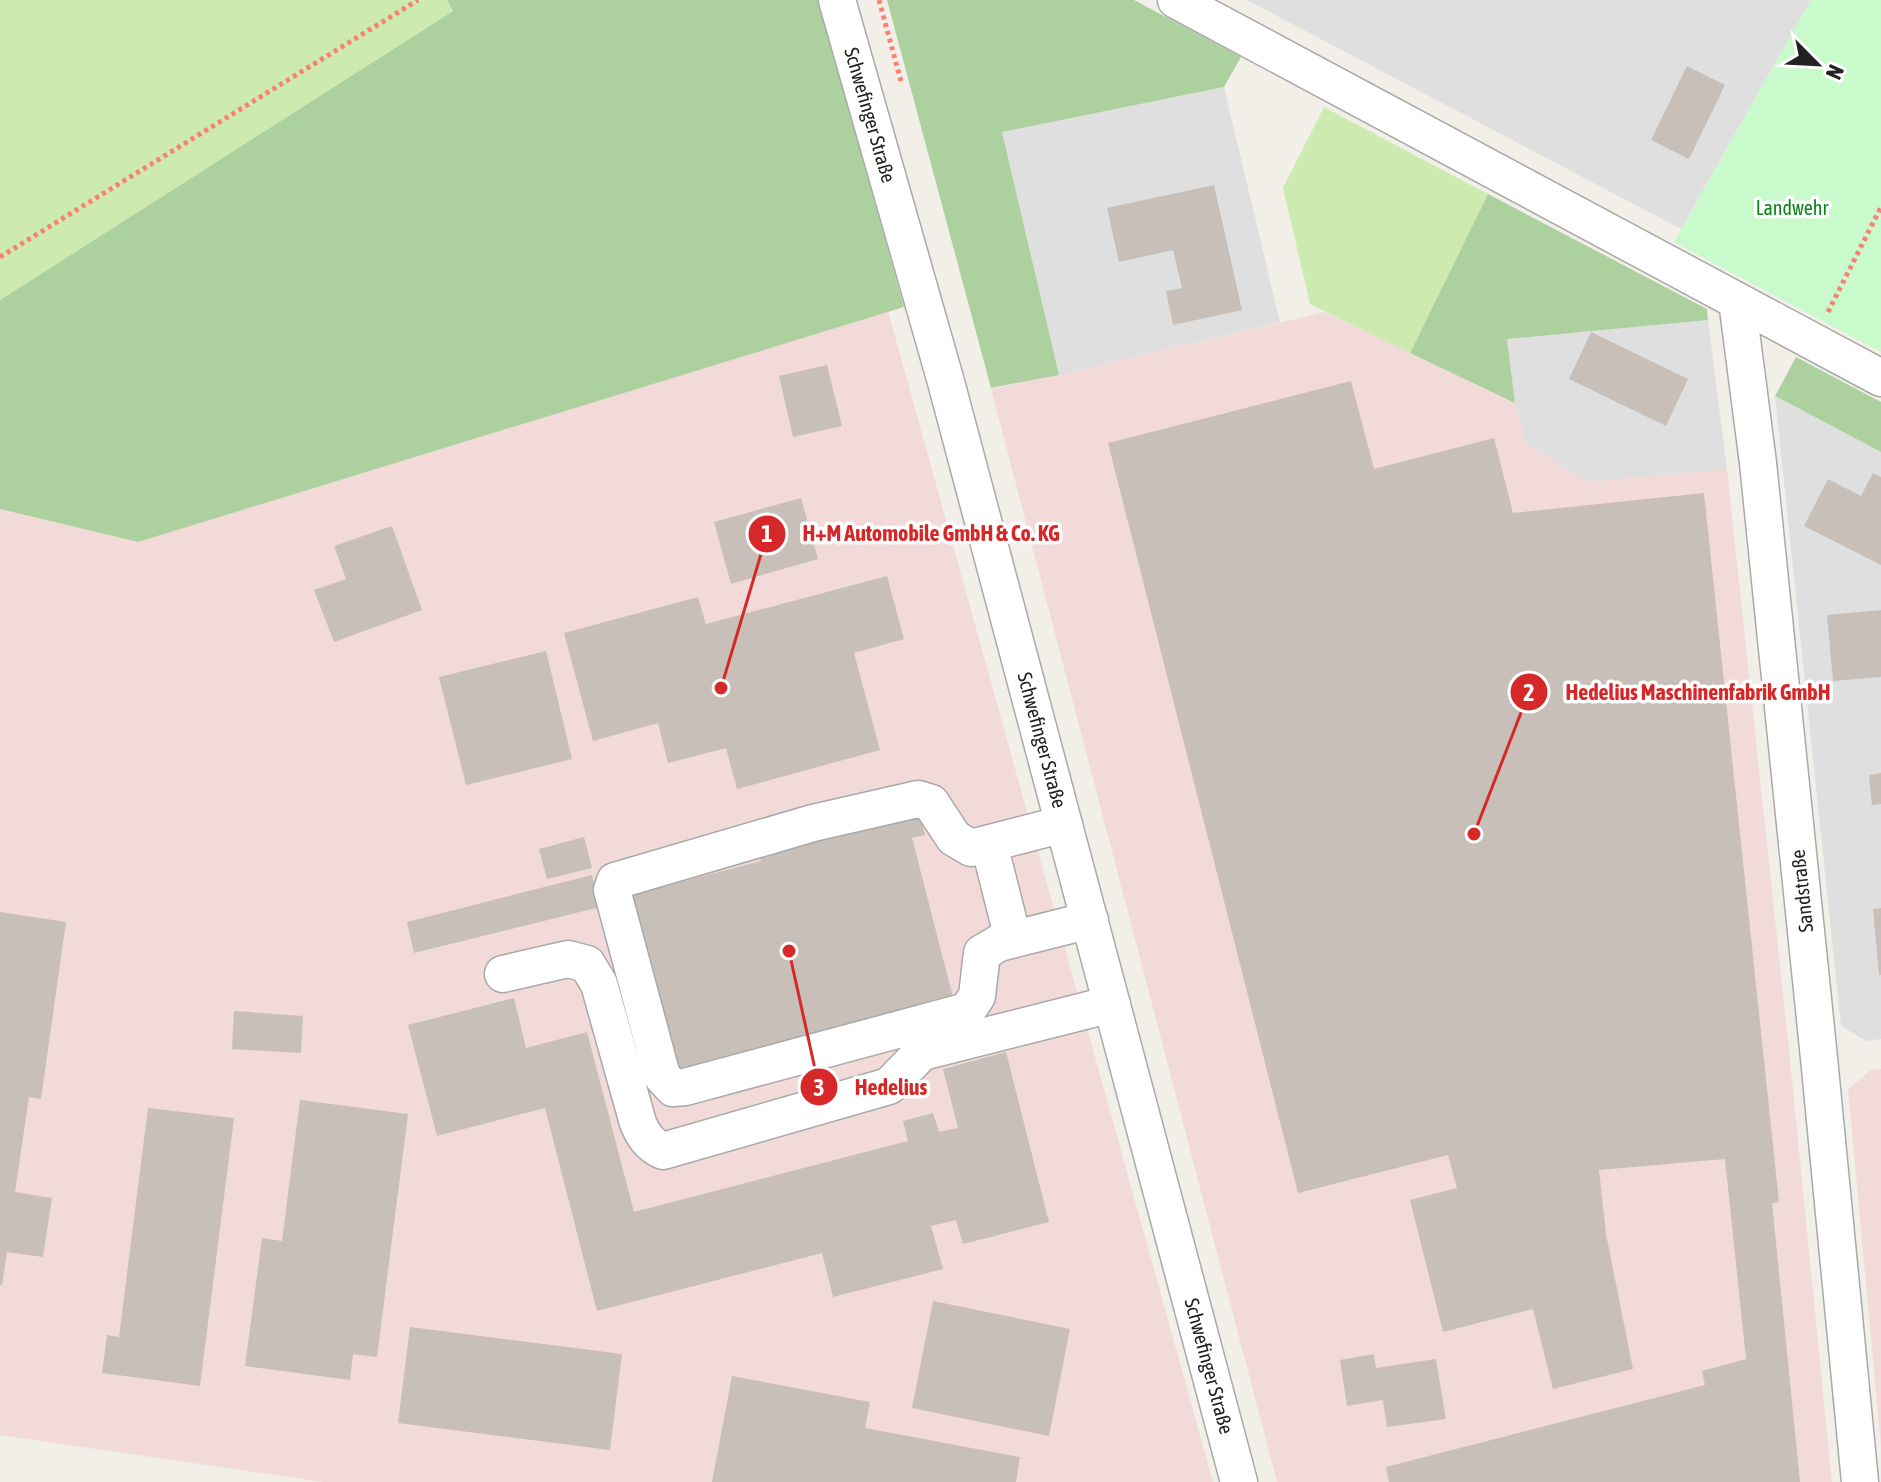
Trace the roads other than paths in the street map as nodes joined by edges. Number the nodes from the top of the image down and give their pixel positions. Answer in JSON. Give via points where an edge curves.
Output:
{"nodes":[{"id":1,"x":837,"y":0,"type":"edge"},
{"id":2,"x":1176,"y":0,"type":"edge"},
{"id":3,"x":1737,"y":301,"type":"junction"},
{"id":4,"x":1881,"y":378,"type":"edge"},
{"id":5,"x":1064,"y":824,"type":"junction"},
{"id":6,"x":989,"y":844,"type":"junction"},
{"id":7,"x":1090,"y":920,"type":"junction"},
{"id":8,"x":1013,"y":939,"type":"junction"},
{"id":9,"x":503,"y":974,"type":"dead end"},
{"id":10,"x":1112,"y":1004,"type":"junction"},
{"id":11,"x":1239,"y":1482,"type":"edge"},
{"id":12,"x":1860,"y":1482,"type":"edge"}],
"edges":[{"from":1,"to":5,"type":"street","name":"Schwefinger Straße"},
{"from":2,"to":3,"type":"street"},
{"from":3,"to":4,"type":"street"},
{"from":3,"to":12,"type":"street","name":"Sandstraße","via":[[1758,463]]},
{"from":5,"to":6,"type":"street"},
{"from":5,"to":7,"type":"street","name":"Schwefinger Straße"},
{"from":6,"to":8,"type":"street"},
{"from":6,"to":8,"type":"street","via":[[971,848],[954,838],[931,803],[918,799],[630,876],[615,881],[612,890],[662,1076],[673,1088],[967,1011],[977,996],[982,953]]},
{"from":7,"to":8,"type":"street"},
{"from":7,"to":10,"type":"street","name":"Schwefinger Straße"},
{"from":9,"to":10,"type":"street","via":[[568,959],[587,964],[599,984],[643,1136],[663,1151],[889,1086],[922,1052]]},
{"from":10,"to":11,"type":"street","name":"Schwefinger Straße"}]}
